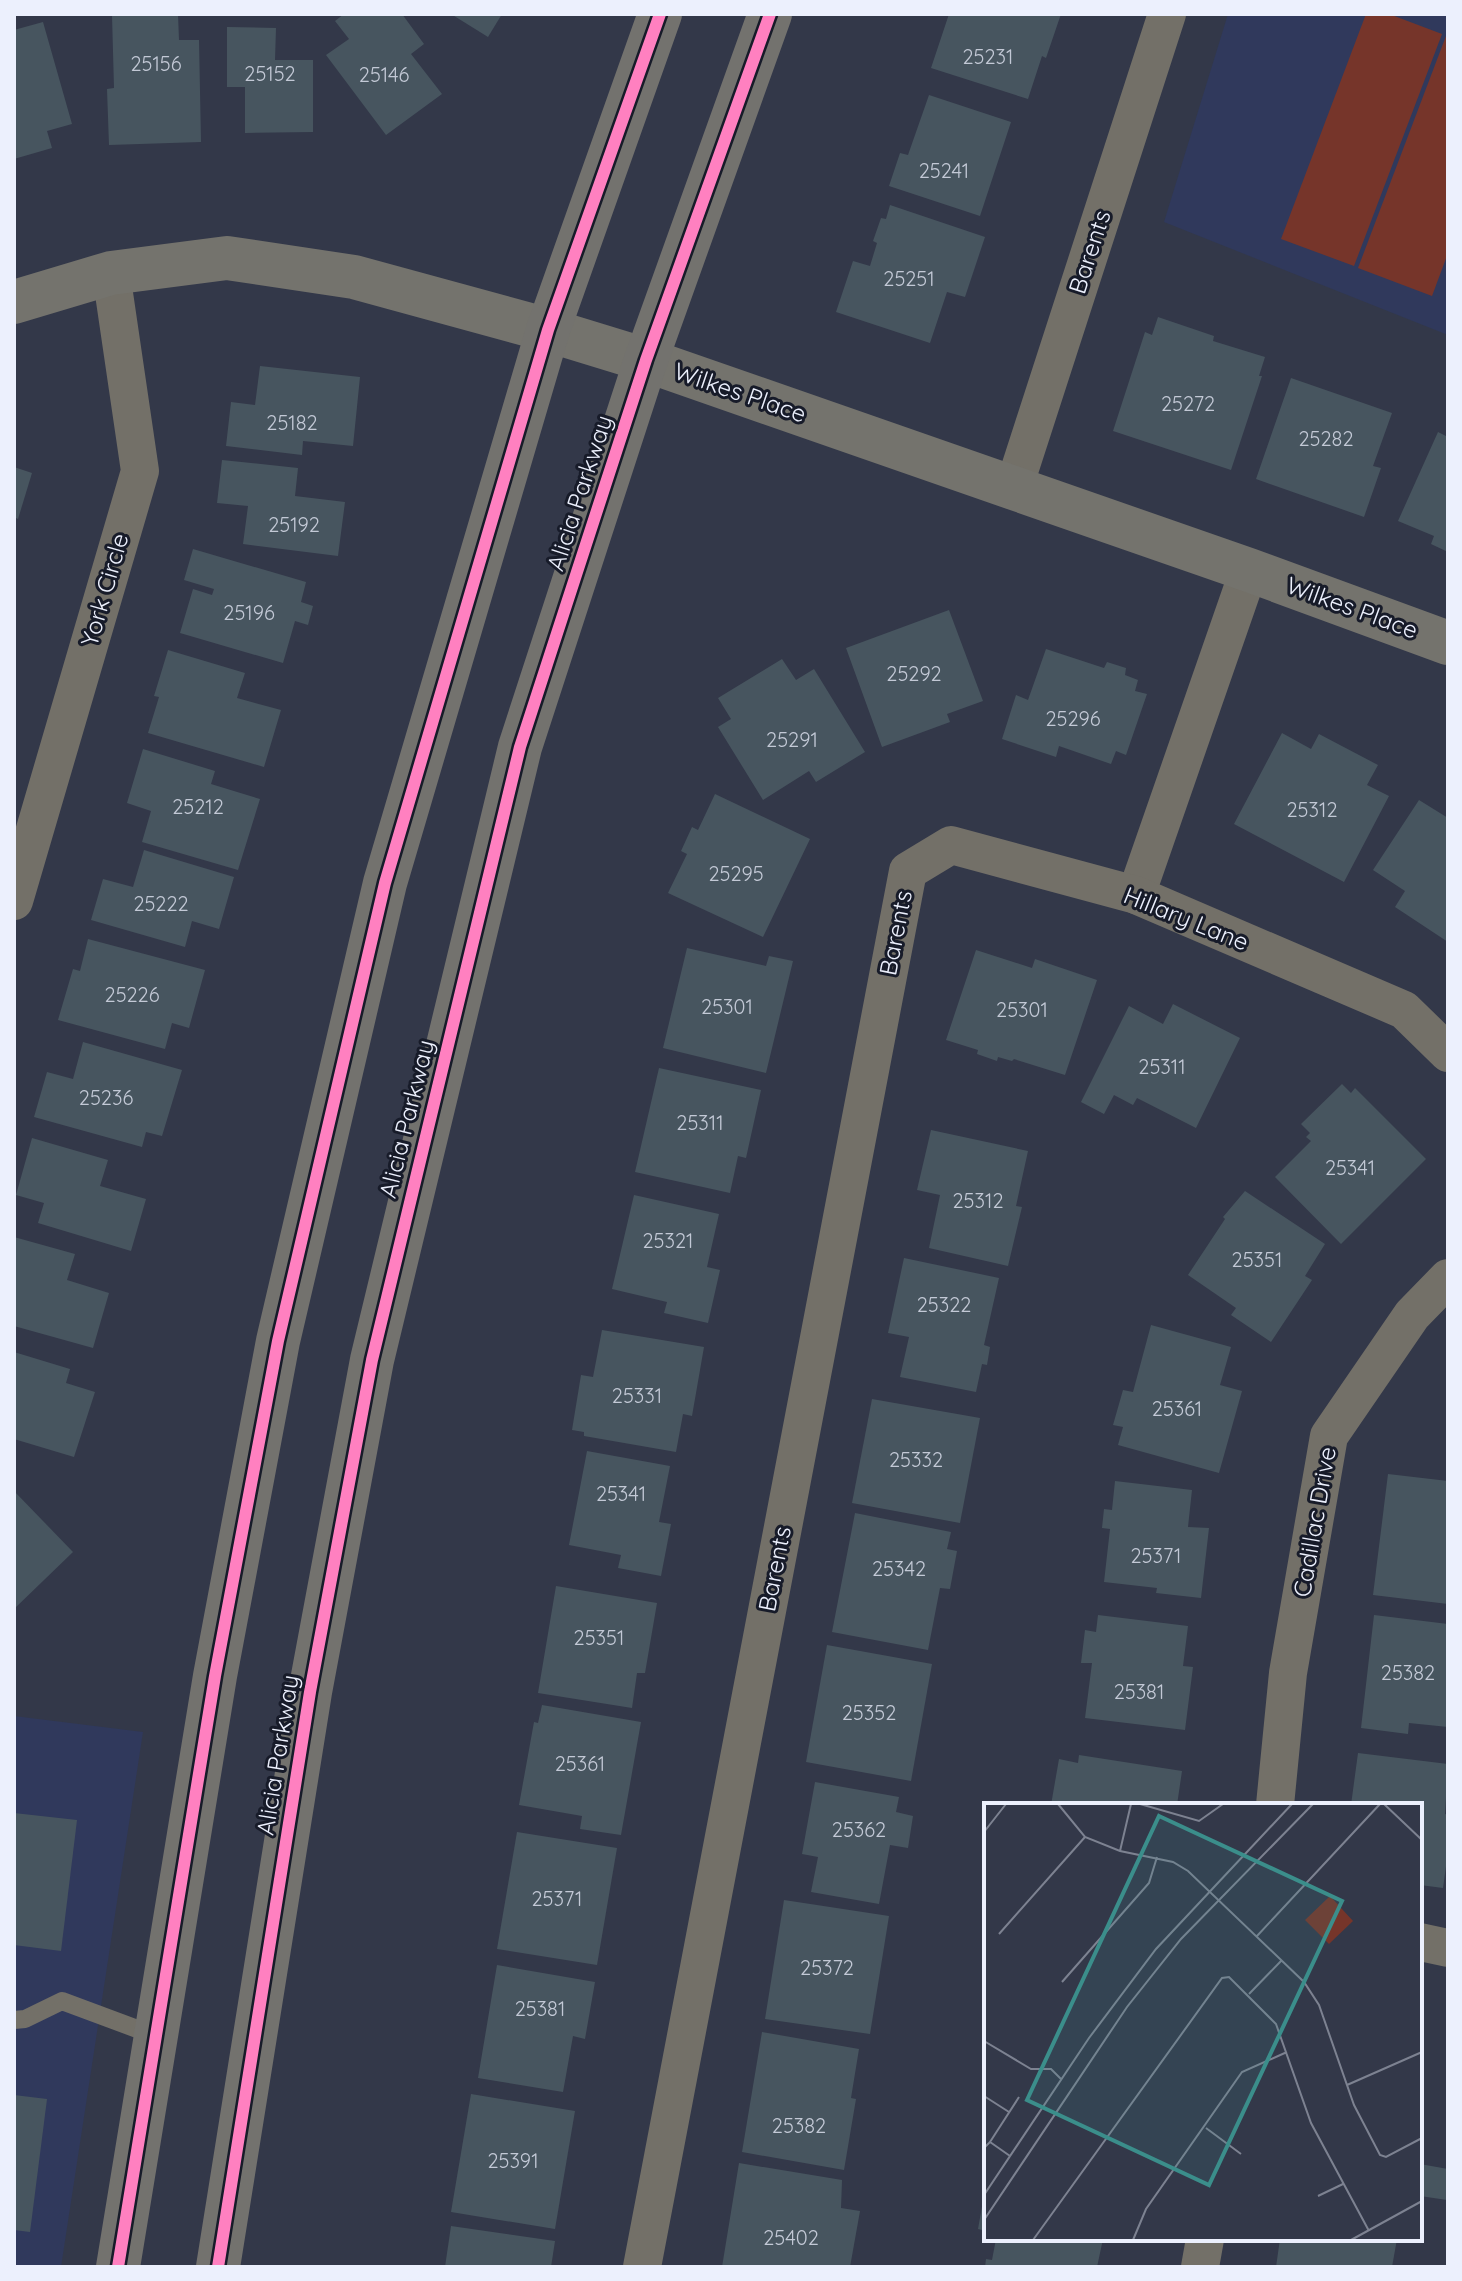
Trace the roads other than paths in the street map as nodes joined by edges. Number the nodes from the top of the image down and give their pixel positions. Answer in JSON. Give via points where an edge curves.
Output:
{"nodes":[{"id":1,"x":660,"y":14,"type":"edge"},
{"id":2,"x":770,"y":14,"type":"edge"},
{"id":3,"x":1167,"y":14,"type":"edge"},
{"id":4,"x":111,"y":273,"type":"junction"},
{"id":5,"x":14,"y":302,"type":"edge"},
{"id":6,"x":548,"y":330,"type":"junction"},
{"id":7,"x":646,"y":360,"type":"junction"},
{"id":8,"x":1013,"y":490,"type":"junction"},
{"id":9,"x":1249,"y":570,"type":"junction"},
{"id":10,"x":1448,"y":643,"type":"edge"},
{"id":11,"x":908,"y":871,"type":"joint"},
{"id":12,"x":1136,"y":895,"type":"junction"},
{"id":13,"x":14,"y":901,"type":"edge"},
{"id":14,"x":1448,"y":1053,"type":"edge"},
{"id":15,"x":1448,"y":1278,"type":"edge"},
{"id":16,"x":1275,"y":1803,"type":"edge"},
{"id":17,"x":1422,"y":1942,"type":"edge"},
{"id":18,"x":1448,"y":1948,"type":"edge"},
{"id":19,"x":14,"y":2020,"type":"edge"},
{"id":20,"x":156,"y":2036,"type":"junction"},
{"id":21,"x":1205,"y":2241,"type":"edge"},
{"id":22,"x":118,"y":2267,"type":"edge"},
{"id":23,"x":218,"y":2267,"type":"edge"},
{"id":24,"x":642,"y":2267,"type":"edge"},
{"id":25,"x":1200,"y":2267,"type":"edge"}],
"edges":[{"from":1,"to":6,"type":"main road"},
{"from":2,"to":7,"type":"main road","name":"Alicia Parkway"},
{"from":3,"to":8,"type":"street","name":"Barents"},
{"from":4,"to":5,"type":"street","name":"Wilkes Place"},
{"from":4,"to":6,"type":"street","name":"Wilkes Place","via":[[227,258],[354,277]]},
{"from":4,"to":13,"type":"street","name":"York Circle","via":[[140,471]]},
{"from":6,"to":7,"type":"street","name":"Wilkes Place"},
{"from":6,"to":20,"type":"main road","via":[[385,883],[278,1341],[215,1676]]},
{"from":7,"to":8,"type":"street","name":"Wilkes Place"},
{"from":7,"to":23,"type":"main road","name":"Alicia Parkway","via":[[520,747],[372,1360],[310,1692]]},
{"from":8,"to":9,"type":"street","name":"Wilkes Place"},
{"from":9,"to":10,"type":"street","name":"Wilkes Place"},
{"from":9,"to":12,"type":"street"},
{"from":11,"to":12,"type":"street","name":"Hillary Lane","via":[[951,845]]},
{"from":11,"to":24,"type":"street","name":"Barents"},
{"from":12,"to":14,"type":"street","name":"Hillary Lane","via":[[1404,1010]]},
{"from":15,"to":16,"type":"street","name":"Cadillac Drive","via":[[1412,1315],[1329,1436],[1288,1673]]},
{"from":17,"to":18,"type":"street"},
{"from":19,"to":20,"type":"lane","via":[[62,2001]]},
{"from":20,"to":22,"type":"main road"},
{"from":21,"to":25,"type":"street"}]}
